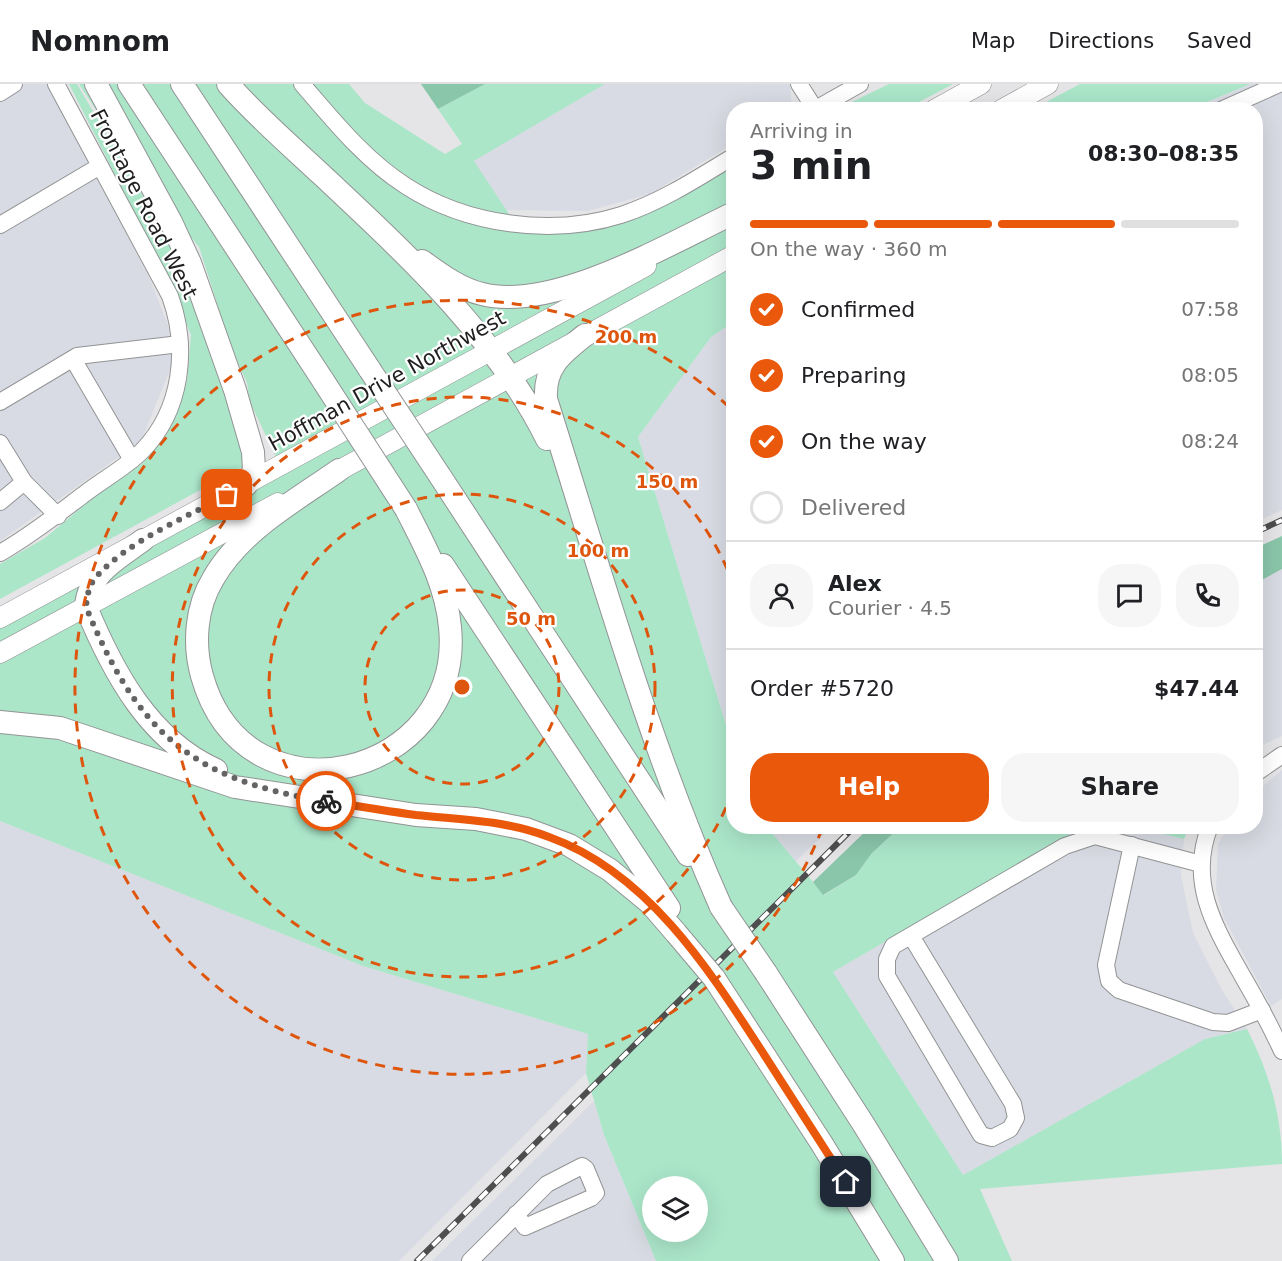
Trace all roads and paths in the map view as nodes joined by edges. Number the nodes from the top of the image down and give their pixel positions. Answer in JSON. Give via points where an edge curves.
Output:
{"nodes":[{"id":1,"x":14,"y":84,"type":"edge"},
{"id":2,"x":56,"y":84,"type":"edge"},
{"id":3,"x":96,"y":84,"type":"edge"},
{"id":4,"x":129,"y":84,"type":"edge"},
{"id":5,"x":182,"y":84,"type":"edge"},
{"id":6,"x":228,"y":84,"type":"edge"},
{"id":7,"x":302,"y":84,"type":"edge"},
{"id":8,"x":799,"y":84,"type":"edge"},
{"id":9,"x":860,"y":84,"type":"edge"},
{"id":10,"x":981,"y":84,"type":"edge"},
{"id":11,"x":1048,"y":84,"type":"edge"},
{"id":12,"x":1279,"y":84,"type":"edge"},
{"id":13,"x":0,"y":93,"type":"edge"},
{"id":14,"x":810,"y":102,"type":"edge"},
{"id":15,"x":827,"y":102,"type":"edge"},
{"id":16,"x":948,"y":102,"type":"edge"},
{"id":17,"x":1015,"y":102,"type":"edge"},
{"id":18,"x":1239,"y":102,"type":"edge"},
{"id":19,"x":726,"y":161,"type":"edge"},
{"id":20,"x":100,"y":166,"type":"junction"},
{"id":21,"x":726,"y":217,"type":"edge"},
{"id":22,"x":726,"y":222,"type":"edge"},
{"id":23,"x":0,"y":225,"type":"edge"},
{"id":24,"x":375,"y":226,"type":"junction"},
{"id":25,"x":726,"y":259,"type":"edge"},
{"id":26,"x":585,"y":335,"type":"junction"},
{"id":27,"x":180,"y":344,"type":"junction"},
{"id":28,"x":492,"y":352,"type":"junction"},
{"id":29,"x":73,"y":359,"type":"junction"},
{"id":30,"x":512,"y":376,"type":"junction"},
{"id":31,"x":0,"y":402,"type":"edge"},
{"id":32,"x":0,"y":442,"type":"edge"},
{"id":33,"x":132,"y":460,"type":"junction"},
{"id":34,"x":339,"y":470,"type":"junction"},
{"id":35,"x":24,"y":482,"type":"junction"},
{"id":36,"x":246,"y":485,"type":"junction"},
{"id":37,"x":0,"y":502,"type":"edge"},
{"id":38,"x":406,"y":509,"type":"junction"},
{"id":39,"x":58,"y":516,"type":"junction"},
{"id":40,"x":586,"y":528,"type":"junction"},
{"id":41,"x":143,"y":540,"type":"junction"},
{"id":42,"x":0,"y":553,"type":"edge"},
{"id":43,"x":86,"y":607,"type":"junction"},
{"id":44,"x":0,"y":618,"type":"edge"},
{"id":45,"x":0,"y":653,"type":"edge"},
{"id":46,"x":0,"y":722,"type":"edge"},
{"id":47,"x":1282,"y":755,"type":"edge"},
{"id":48,"x":1263,"y":768,"type":"edge"},
{"id":49,"x":299,"y":797,"type":"junction"},
{"id":50,"x":1207,"y":834,"type":"edge"},
{"id":51,"x":1132,"y":845,"type":"junction"},
{"id":52,"x":1201,"y":864,"type":"junction"},
{"id":53,"x":721,"y":907,"type":"junction"},
{"id":54,"x":680,"y":932,"type":"junction"},
{"id":55,"x":912,"y":936,"type":"junction"},
{"id":56,"x":1262,"y":1010,"type":"junction"},
{"id":57,"x":1282,"y":1051,"type":"edge"},
{"id":58,"x":516,"y":1214,"type":"junction"},
{"id":59,"x":470,"y":1261,"type":"edge"},
{"id":60,"x":893,"y":1261,"type":"edge"},
{"id":61,"x":947,"y":1261,"type":"edge"}],
"edges":[{"from":1,"to":13,"type":"street"},
{"from":2,"to":20,"type":"street","name":"Frontage Road West"},
{"from":3,"to":36,"type":"highway","via":[[171,222],[204,301],[253,452],[254,470]]},
{"from":4,"to":38,"type":"highway","bridge":true},
{"from":5,"to":53,"type":"highway","bridge":true},
{"from":6,"to":24,"type":"highway"},
{"from":7,"to":19,"type":"street","via":[[355,143],[406,186],[446,206],[500,222],[569,225],[620,215],[663,197]]},
{"from":8,"to":14,"type":"street"},
{"from":9,"to":15,"type":"street"},
{"from":10,"to":16,"type":"main road"},
{"from":11,"to":17,"type":"main road"},
{"from":12,"to":18,"type":"street"},
{"from":20,"to":23,"type":"street"},
{"from":20,"to":27,"type":"street","name":"Frontage Road West","via":[[170,296]]},
{"from":21,"to":24,"type":"highway","via":[[579,282],[529,297],[505,298],[480,294],[443,276]]},
{"from":22,"to":28,"type":"main road","name":"Hoffman Drive Northwest"},
{"from":24,"to":28,"type":"highway"},
{"from":25,"to":26,"type":"main road"},
{"from":26,"to":30,"type":"main road"},
{"from":26,"to":40,"type":"highway","via":[[554,362],[545,390]]},
{"from":27,"to":29,"type":"street"},
{"from":27,"to":33,"type":"street","name":"Frontage Road West","via":[[179,374],[167,412],[149,444]]},
{"from":28,"to":30,"type":"highway"},
{"from":28,"to":36,"type":"main road","name":"Hoffman Drive Northwest"},
{"from":29,"to":31,"type":"street"},
{"from":29,"to":33,"type":"street"},
{"from":30,"to":34,"type":"main road"},
{"from":30,"to":40,"type":"highway","via":[[550,443]]},
{"from":32,"to":35,"type":"street"},
{"from":33,"to":39,"type":"street","name":"Frontage Road West"},
{"from":34,"to":38,"type":"highway","via":[[250,534],[213,579],[204,600],[197,643],[205,685],[222,721],[250,750],[289,767],[352,767],[372,760],[407,737],[432,706],[446,669],[450,628],[438,572]]},
{"from":34,"to":43,"type":"main road"},
{"from":35,"to":37,"type":"street"},
{"from":35,"to":39,"type":"street"},
{"from":36,"to":41,"type":"main road","name":"Hoffman Drive Northwest"},
{"from":38,"to":54,"type":"highway"},
{"from":39,"to":42,"type":"street","name":"Frontage Road West"},
{"from":40,"to":53,"type":"highway","via":[[682,813]]},
{"from":41,"to":43,"type":"highway","via":[[97,576]]},
{"from":41,"to":44,"type":"main road","name":"Hoffman Drive Northwest"},
{"from":43,"to":45,"type":"main road"},
{"from":43,"to":49,"type":"highway","via":[[136,702],[161,734],[215,770]]},
{"from":46,"to":49,"type":"highway","via":[[60,728],[235,787]]},
{"from":47,"to":48,"type":"street"},
{"from":49,"to":54,"type":"highway","via":[[416,815],[476,819],[549,837],[586,854],[632,886]]},
{"from":50,"to":52,"type":"street"},
{"from":51,"to":52,"type":"street"},
{"from":51,"to":55,"type":"street","via":[[1095,836],[1065,846]]},
{"from":51,"to":56,"type":"street","via":[[1106,965],[1109,981],[1119,990],[1213,1022],[1228,1023]]},
{"from":52,"to":56,"type":"street","via":[[1204,900],[1211,920]]},
{"from":53,"to":61,"type":"highway","bridge":true,"via":[[870,1134]]},
{"from":54,"to":60,"type":"highway","bridge":true,"via":[[753,1037]]},
{"from":55,"to":55,"type":"street","via":[[893,946],[887,959],[887,976],[981,1135],[992,1138],[1010,1129],[1016,1119],[1013,1104]]},
{"from":56,"to":57,"type":"street"},
{"from":58,"to":58,"type":"street","via":[[547,1184],[582,1166],[586,1169],[596,1193],[591,1198],[525,1227]]},
{"from":58,"to":59,"type":"street"}]}
